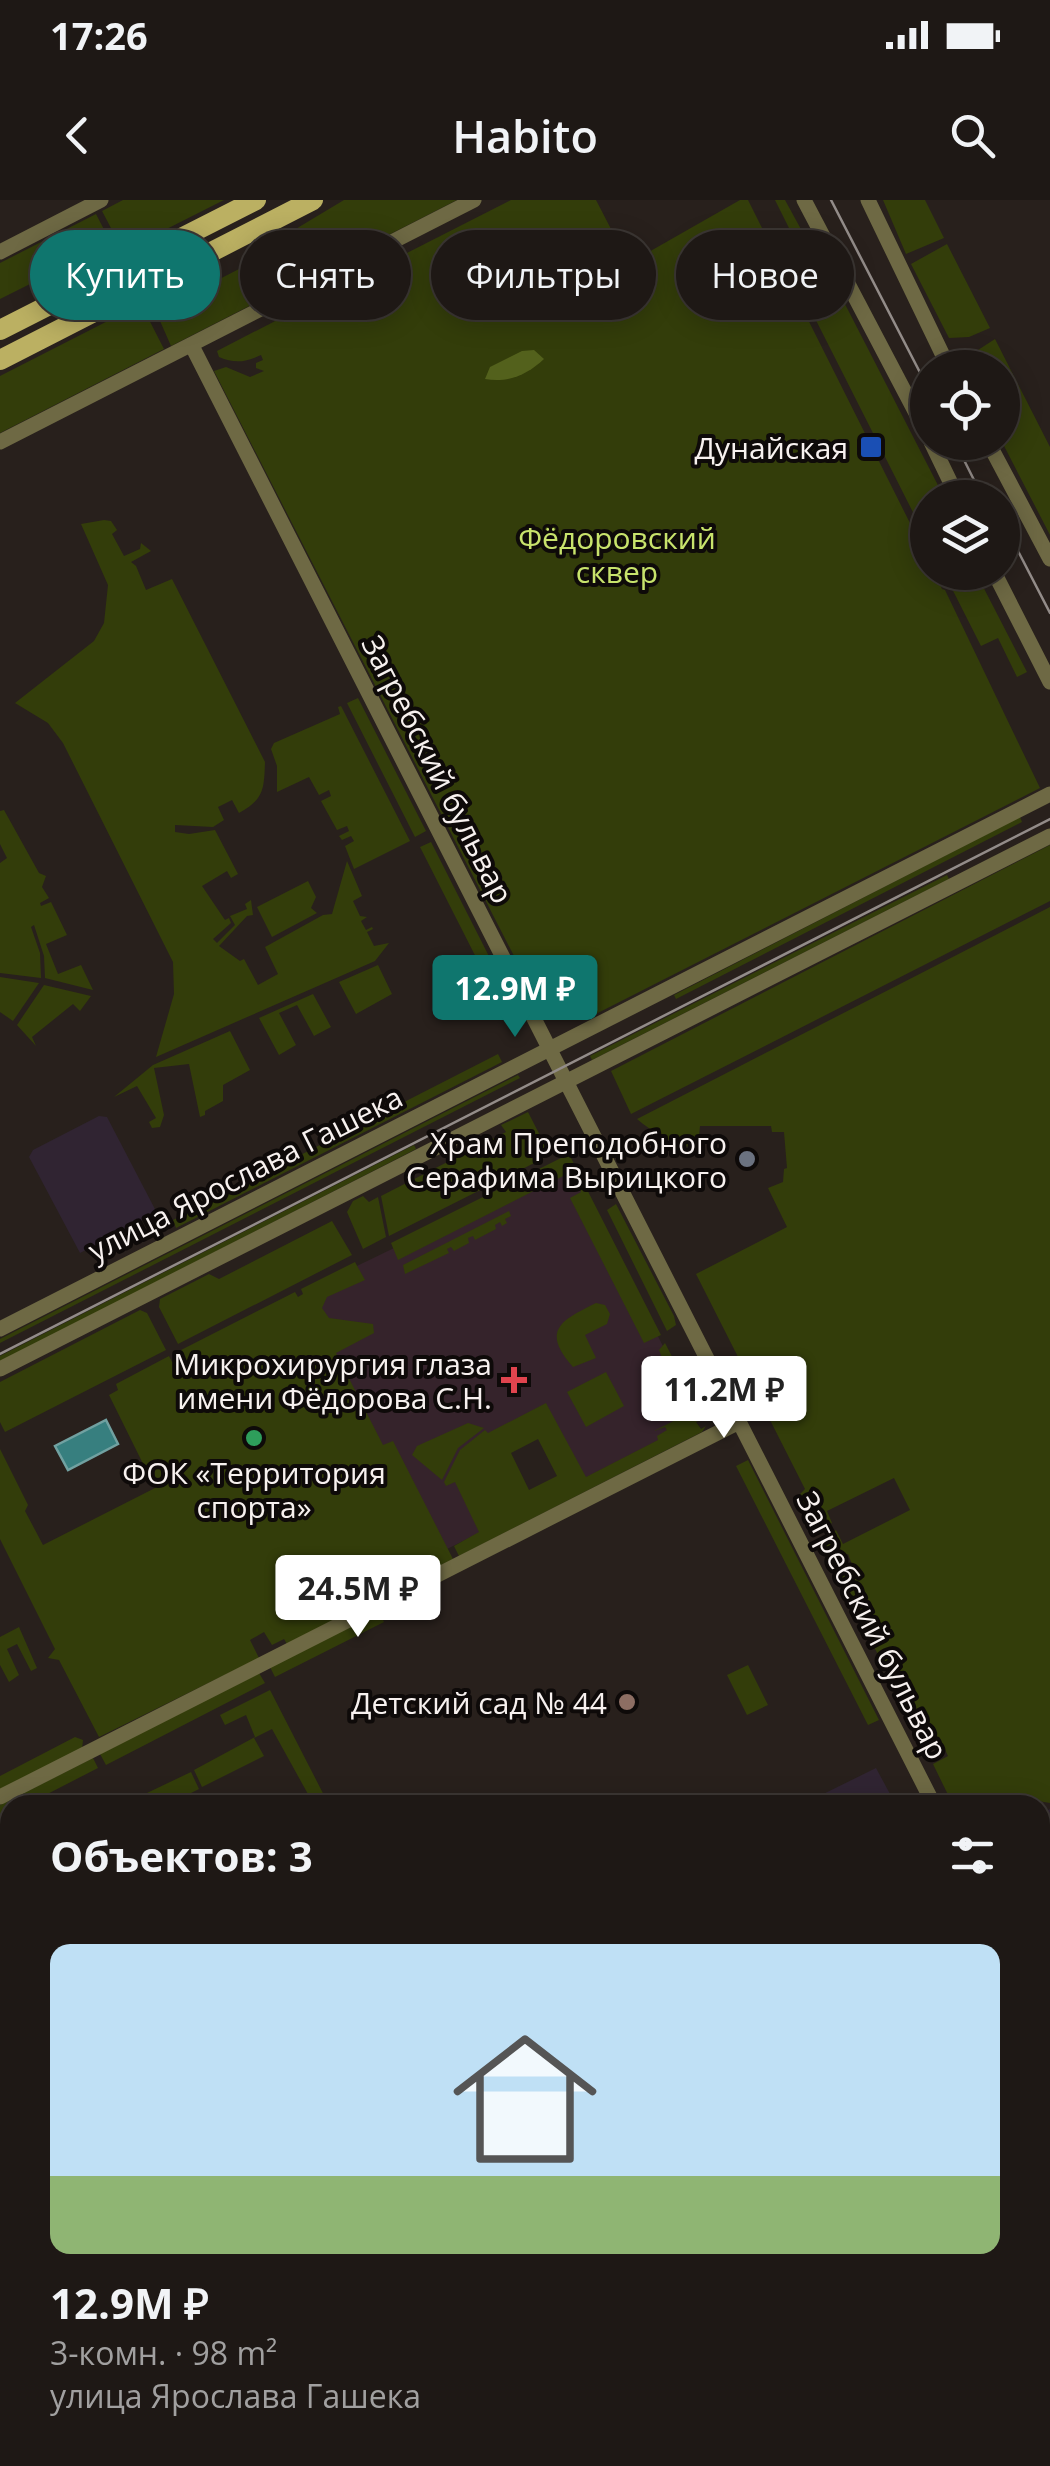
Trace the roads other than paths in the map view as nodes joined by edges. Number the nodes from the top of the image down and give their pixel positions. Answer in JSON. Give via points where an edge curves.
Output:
{"nodes":[{"id":1,"x":101,"y":200,"type":"edge"},
{"id":2,"x":256,"y":200,"type":"edge"},
{"id":3,"x":312,"y":200,"type":"edge"},
{"id":4,"x":474,"y":200,"type":"edge"},
{"id":5,"x":804,"y":200,"type":"edge"},
{"id":6,"x":868,"y":200,"type":"edge"},
{"id":7,"x":0,"y":252,"type":"edge"},
{"id":8,"x":0,"y":330,"type":"edge"},
{"id":9,"x":192,"y":346,"type":"junction"},
{"id":10,"x":940,"y":350,"type":"edge"},
{"id":11,"x":0,"y":360,"type":"edge"},
{"id":12,"x":910,"y":403,"type":"edge"},
{"id":13,"x":0,"y":442,"type":"edge"},
{"id":14,"x":997,"y":460,"type":"edge"},
{"id":15,"x":1050,"y":560,"type":"edge"},
{"id":16,"x":1003,"y":590,"type":"edge"},
{"id":17,"x":1050,"y":682,"type":"edge"},
{"id":18,"x":1050,"y":794,"type":"edge"},
{"id":19,"x":1050,"y":836,"type":"edge"},
{"id":20,"x":549,"y":1048,"type":"junction"},
{"id":21,"x":567,"y":1082,"type":"junction"},
{"id":22,"x":0,"y":1328,"type":"edge"},
{"id":23,"x":0,"y":1370,"type":"edge"},
{"id":24,"x":739,"y":1422,"type":"junction"},
{"id":25,"x":4,"y":1795,"type":"edge"},
{"id":26,"x":929,"y":1795,"type":"edge"}],
"edges":[{"from":1,"to":7,"type":"street"},
{"from":2,"to":8,"type":"main road"},
{"from":3,"to":11,"type":"main road"},
{"from":4,"to":9,"type":"street"},
{"from":5,"to":12,"type":"street"},
{"from":6,"to":10,"type":"street"},
{"from":9,"to":13,"type":"street"},
{"from":9,"to":20,"type":"street","name":"Загребский бульвар"},
{"from":14,"to":15,"type":"street"},
{"from":16,"to":17,"type":"street"},
{"from":18,"to":20,"type":"street","name":"улица Ярослава Гашека"},
{"from":19,"to":21,"type":"street"},
{"from":20,"to":21,"type":"street","name":"Загребский бульвар"},
{"from":20,"to":22,"type":"street","name":"улица Ярослава Гашека"},
{"from":21,"to":23,"type":"street"},
{"from":21,"to":24,"type":"street","name":"Загребский бульвар"},
{"from":24,"to":25,"type":"street"},
{"from":24,"to":26,"type":"street","name":"Загребский бульвар"}]}
